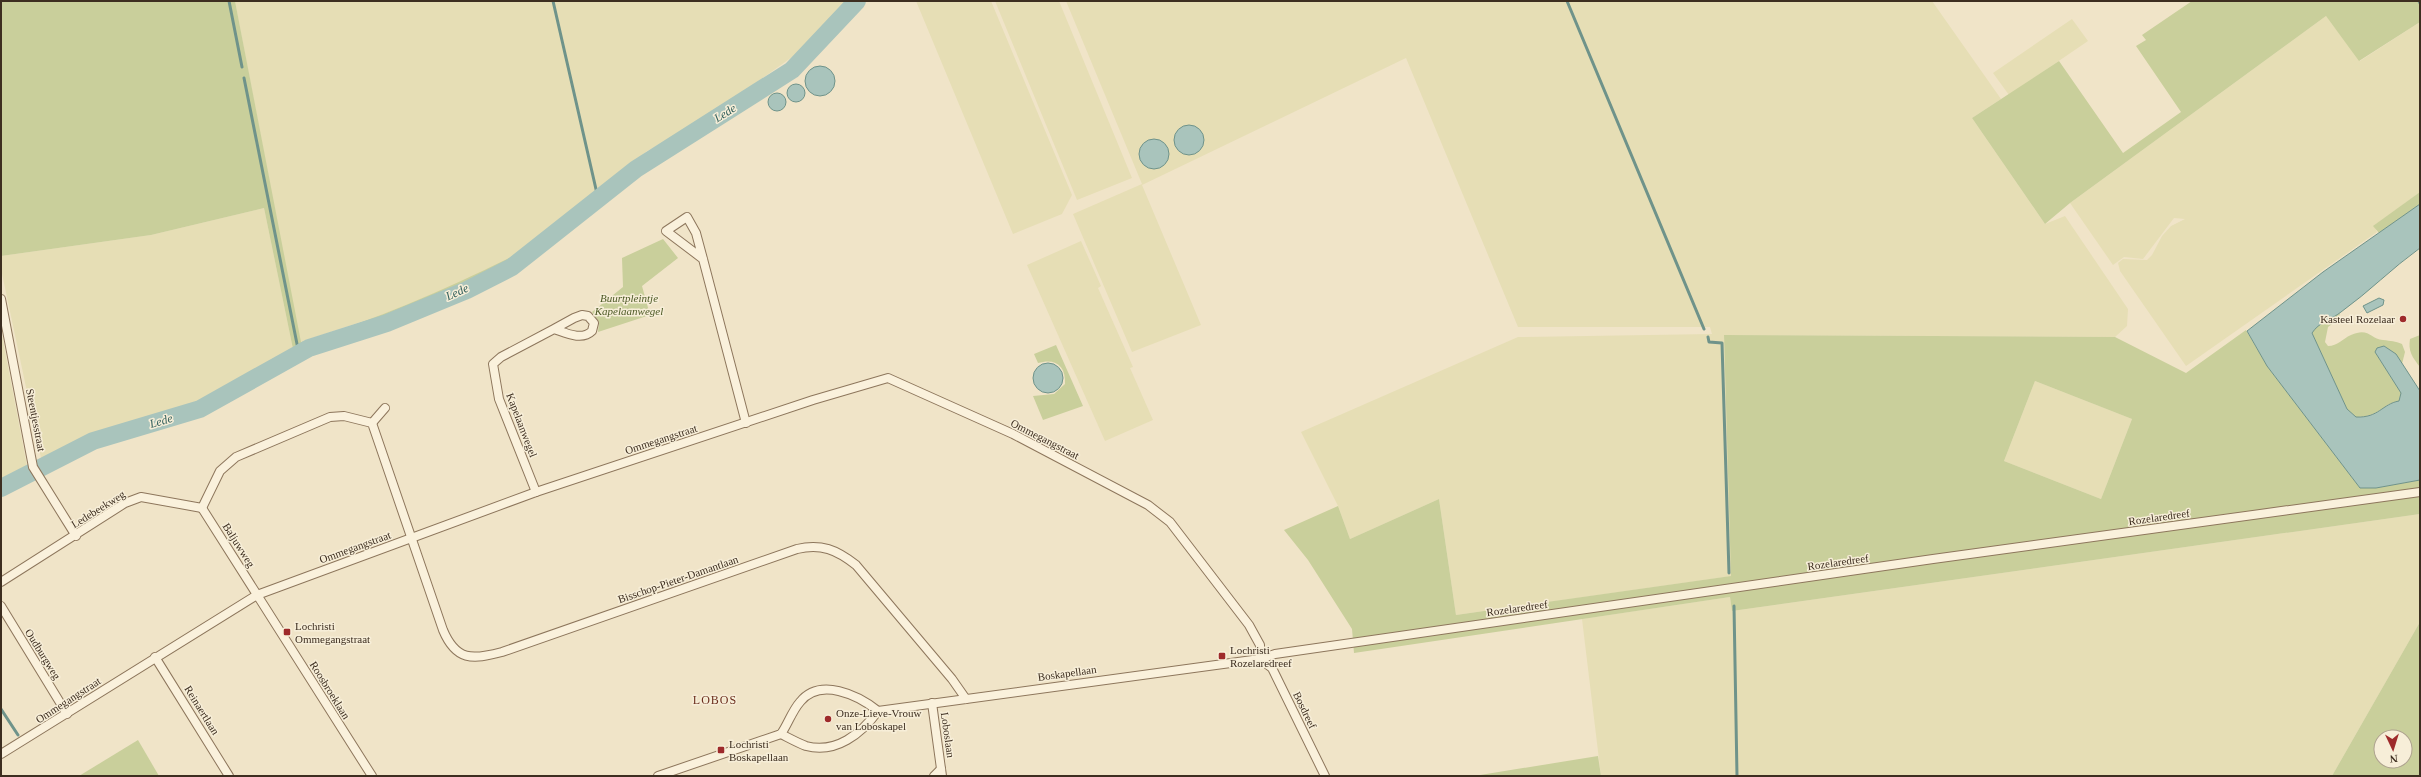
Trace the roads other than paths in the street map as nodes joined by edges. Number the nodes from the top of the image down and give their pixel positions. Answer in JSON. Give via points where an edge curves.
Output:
{"nodes":[{"id":1,"x":703,"y":258,"type":"junction"},
{"id":2,"x":1,"y":299,"type":"edge"},
{"id":3,"x":554,"y":329,"type":"dead end"},
{"id":4,"x":384,"y":408,"type":"dead end"},
{"id":5,"x":746,"y":423,"type":"junction"},
{"id":6,"x":372,"y":424,"type":"junction"},
{"id":7,"x":536,"y":492,"type":"junction"},
{"id":8,"x":2420,"y":492,"type":"edge"},
{"id":9,"x":202,"y":508,"type":"junction"},
{"id":10,"x":76,"y":536,"type":"junction"},
{"id":11,"x":412,"y":537,"type":"junction"},
{"id":12,"x":1,"y":582,"type":"edge"},
{"id":13,"x":257,"y":595,"type":"junction"},
{"id":14,"x":1,"y":606,"type":"edge"},
{"id":15,"x":155,"y":657,"type":"junction"},
{"id":16,"x":1260,"y":659,"type":"junction"},
{"id":17,"x":966,"y":699,"type":"junction"},
{"id":18,"x":932,"y":703,"type":"junction"},
{"id":19,"x":878,"y":711,"type":"junction"},
{"id":20,"x":67,"y":714,"type":"junction"},
{"id":21,"x":781,"y":734,"type":"junction"},
{"id":22,"x":1,"y":754,"type":"edge"},
{"id":23,"x":942,"y":772,"type":"edge"},
{"id":24,"x":230,"y":776,"type":"edge"},
{"id":25,"x":372,"y":776,"type":"edge"},
{"id":26,"x":658,"y":776,"type":"edge"},
{"id":27,"x":934,"y":776,"type":"edge"},
{"id":28,"x":1325,"y":776,"type":"edge"}],
"edges":[{"from":1,"to":1,"type":"street","via":[[696,233],[687,217],[666,231]]},
{"from":1,"to":5,"type":"street"},
{"from":2,"to":10,"type":"street","name":"Steentjesstraat","via":[[33,467]]},
{"from":3,"to":7,"type":"street","name":"Kapelaanwegel","via":[[492,364],[499,399]]},
{"from":4,"to":6,"type":"street"},
{"from":5,"to":7,"type":"street","name":"Ommegangstraat"},
{"from":5,"to":16,"type":"street","name":"Ommegangstraat","via":[[888,378],[1013,434],[1148,505],[1170,522],[1249,625],[1260,645]]},
{"from":6,"to":9,"type":"street","via":[[344,416],[330,416],[236,457],[220,471]]},
{"from":6,"to":11,"type":"street"},
{"from":7,"to":11,"type":"street","name":"Ommegangstraat"},
{"from":8,"to":16,"type":"street","name":"Rozelaredreef","via":[[1925,560],[1275,654]]},
{"from":9,"to":10,"type":"street","name":"Ledebeekweg","via":[[141,497],[126,503]]},
{"from":9,"to":13,"type":"street","name":"Baljuwweg"},
{"from":10,"to":12,"type":"street","name":"Ledebeekweg"},
{"from":11,"to":13,"type":"street","name":"Ommegangstraat"},
{"from":11,"to":17,"type":"street","name":"Bisschop-Pieter-Damantlaan","via":[[449,644],[472,658],[508,649],[797,549],[818,546],[831,548],[856,565]]},
{"from":13,"to":15,"type":"street","name":"Ommegangstraat"},
{"from":13,"to":25,"type":"street","name":"Roosbroeklaan"},
{"from":14,"to":20,"type":"street","name":"Oudburgweg"},
{"from":15,"to":20,"type":"street","name":"Ommegangstraat"},
{"from":15,"to":24,"type":"street","name":"Reinaertlaan"},
{"from":16,"to":17,"type":"street","name":"Boskapellaan"},
{"from":16,"to":28,"type":"street","name":"Bosdreef","via":[[1272,668]]},
{"from":17,"to":18,"type":"street","name":"Boskapellaan"},
{"from":18,"to":19,"type":"street","name":"Boskapellaan"},
{"from":18,"to":23,"type":"street","name":"Loboslaan"},
{"from":19,"to":21,"type":"street","via":[[861,731],[836,747],[806,746]]},
{"from":19,"to":21,"type":"street","via":[[838,690],[812,692],[799,702]]},
{"from":20,"to":22,"type":"street","name":"Ommegangstraat"},
{"from":21,"to":26,"type":"street"},
{"from":23,"to":27,"type":"street","name":"Loboslaan"}]}
